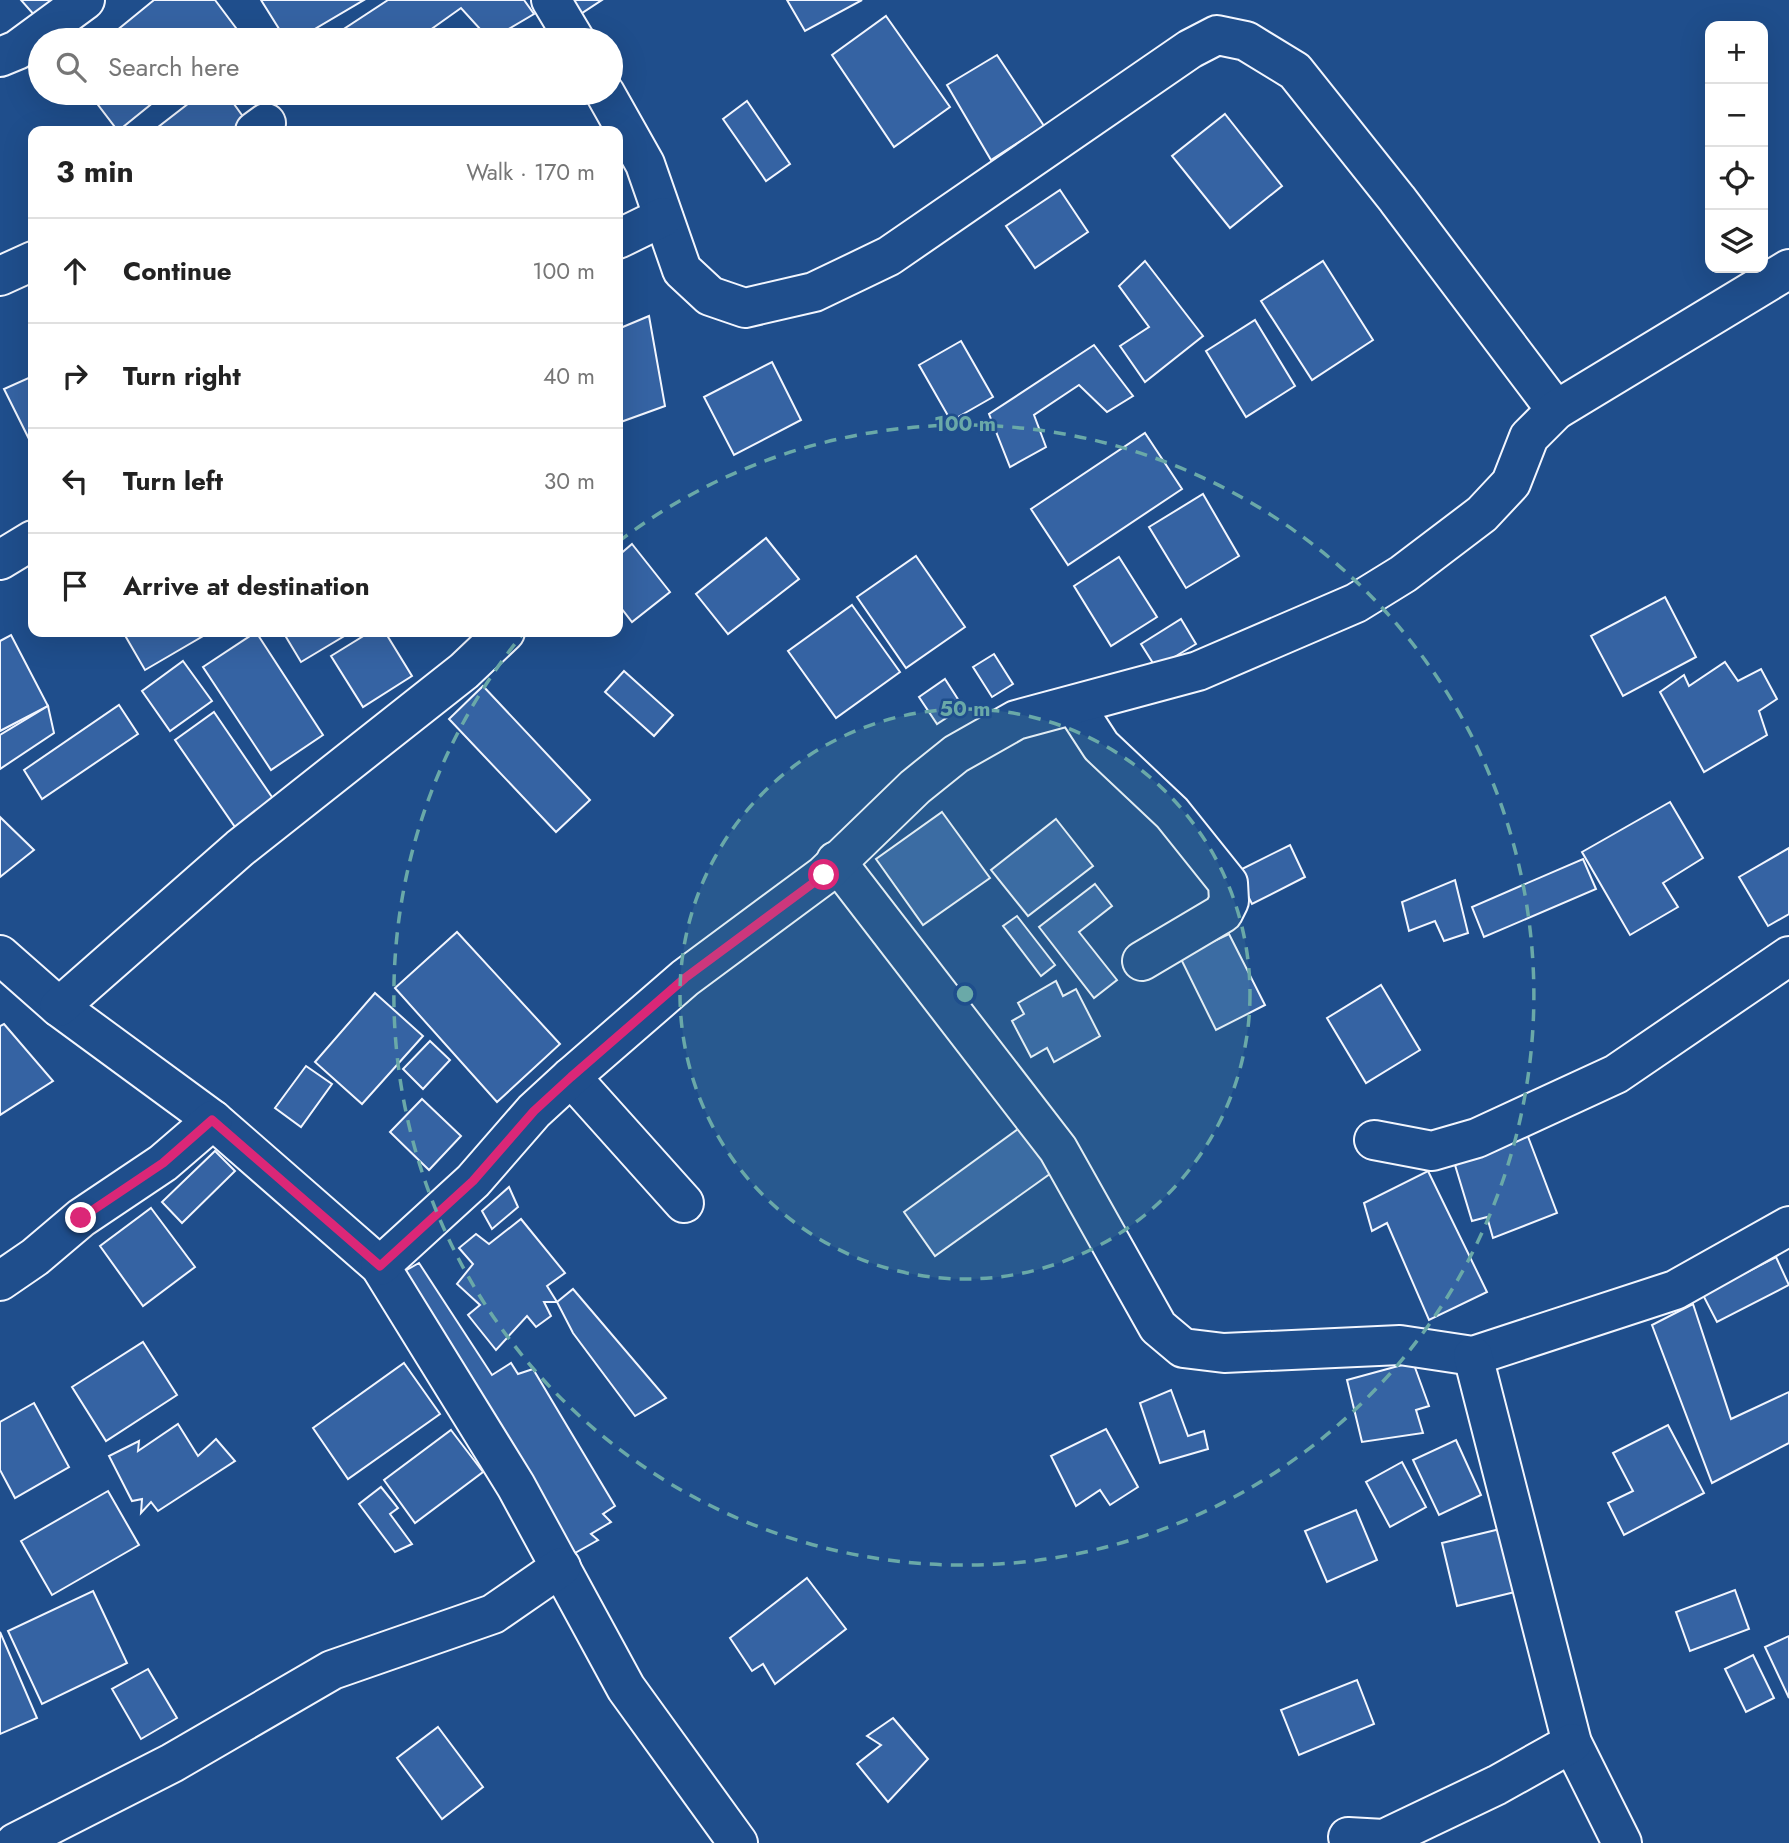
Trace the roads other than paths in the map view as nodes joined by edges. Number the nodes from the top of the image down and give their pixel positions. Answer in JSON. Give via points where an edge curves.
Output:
{"nodes":[{"id":1,"x":85,"y":0,"type":"edge"},
{"id":2,"x":551,"y":0,"type":"edge"},
{"id":3,"x":47,"y":28,"type":"edge"},
{"id":4,"x":568,"y":28,"type":"edge"},
{"id":5,"x":28,"y":42,"type":"edge"},
{"id":6,"x":0,"y":57,"type":"edge"},
{"id":7,"x":612,"y":105,"type":"edge"},
{"id":8,"x":663,"y":217,"type":"junction"},
{"id":9,"x":623,"y":237,"type":"edge"},
{"id":10,"x":28,"y":263,"type":"edge"},
{"id":11,"x":1789,"y":269,"type":"edge"},
{"id":12,"x":0,"y":276,"type":"edge"},
{"id":13,"x":1556,"y":410,"type":"junction"},
{"id":14,"x":28,"y":543,"type":"edge"},
{"id":15,"x":0,"y":560,"type":"edge"},
{"id":16,"x":500,"y":637,"type":"edge"},
{"id":17,"x":1075,"y":706,"type":"junction"},
{"id":18,"x":836,"y":861,"type":"junction"},
{"id":19,"x":0,"y":955,"type":"edge"},
{"id":20,"x":1789,"y":956,"type":"edge"},
{"id":21,"x":1142,"y":961,"type":"dead end"},
{"id":22,"x":59,"y":1007,"type":"junction"},
{"id":23,"x":571,"y":1077,"type":"junction"},
{"id":24,"x":212,"y":1120,"type":"junction"},
{"id":25,"x":1374,"y":1140,"type":"dead end"},
{"id":26,"x":684,"y":1203,"type":"dead end"},
{"id":27,"x":1789,"y":1226,"type":"edge"},
{"id":28,"x":380,"y":1266,"type":"junction"},
{"id":29,"x":0,"y":1281,"type":"edge"},
{"id":30,"x":1473,"y":1356,"type":"junction"},
{"id":31,"x":561,"y":1567,"type":"junction"},
{"id":32,"x":1572,"y":1743,"type":"junction"},
{"id":33,"x":1348,"y":1837,"type":"dead end"},
{"id":34,"x":15,"y":1843,"type":"edge"},
{"id":35,"x":738,"y":1843,"type":"edge"},
{"id":36,"x":1622,"y":1843,"type":"edge"}],
"edges":[{"from":1,"to":3,"type":"street"},
{"from":2,"to":4,"type":"street"},
{"from":5,"to":6,"type":"street"},
{"from":7,"to":8,"type":"street","via":[[645,164]]},
{"from":8,"to":9,"type":"street"},
{"from":8,"to":13,"type":"street","via":[[682,270],[710,296],[745,308],[814,292],[889,256],[1190,49],[1217,35],[1246,41],[1295,71]]},
{"from":10,"to":12,"type":"street"},
{"from":11,"to":13,"type":"street"},
{"from":13,"to":17,"type":"street","via":[[1529,437],[1511,483],[1482,514],[1356,603],[1198,671]]},
{"from":14,"to":15,"type":"street"},
{"from":16,"to":22,"type":"street","via":[[464,671],[240,848]]},
{"from":17,"to":18,"type":"street","via":[[1016,720],[956,754]]},
{"from":17,"to":21,"type":"street","via":[[1101,746],[1172,813],[1228,883],[1229,901],[1223,913]]},
{"from":18,"to":23,"type":"street","via":[[824,875],[685,978]]},
{"from":18,"to":30,"type":"street","via":[[1058,1149],[1158,1327],[1183,1348],[1224,1353],[1400,1345]]},
{"from":19,"to":22,"type":"street"},
{"from":20,"to":25,"type":"street","via":[[1616,1074],[1477,1138],[1432,1151]]},
{"from":22,"to":24,"type":"street"},
{"from":23,"to":26,"type":"street"},
{"from":23,"to":28,"type":"street","via":[[534,1111],[473,1181]]},
{"from":24,"to":28,"type":"street"},
{"from":24,"to":29,"type":"street","via":[[163,1163],[81,1218]]},
{"from":27,"to":30,"type":"street","via":[[1675,1290]]},
{"from":28,"to":31,"type":"street"},
{"from":30,"to":32,"type":"street"},
{"from":31,"to":34,"type":"street","via":[[493,1614],[332,1670],[172,1763]]},
{"from":31,"to":35,"type":"street","via":[[626,1688]]},
{"from":32,"to":33,"type":"street","via":[[1384,1839]]},
{"from":32,"to":36,"type":"street"}]}
